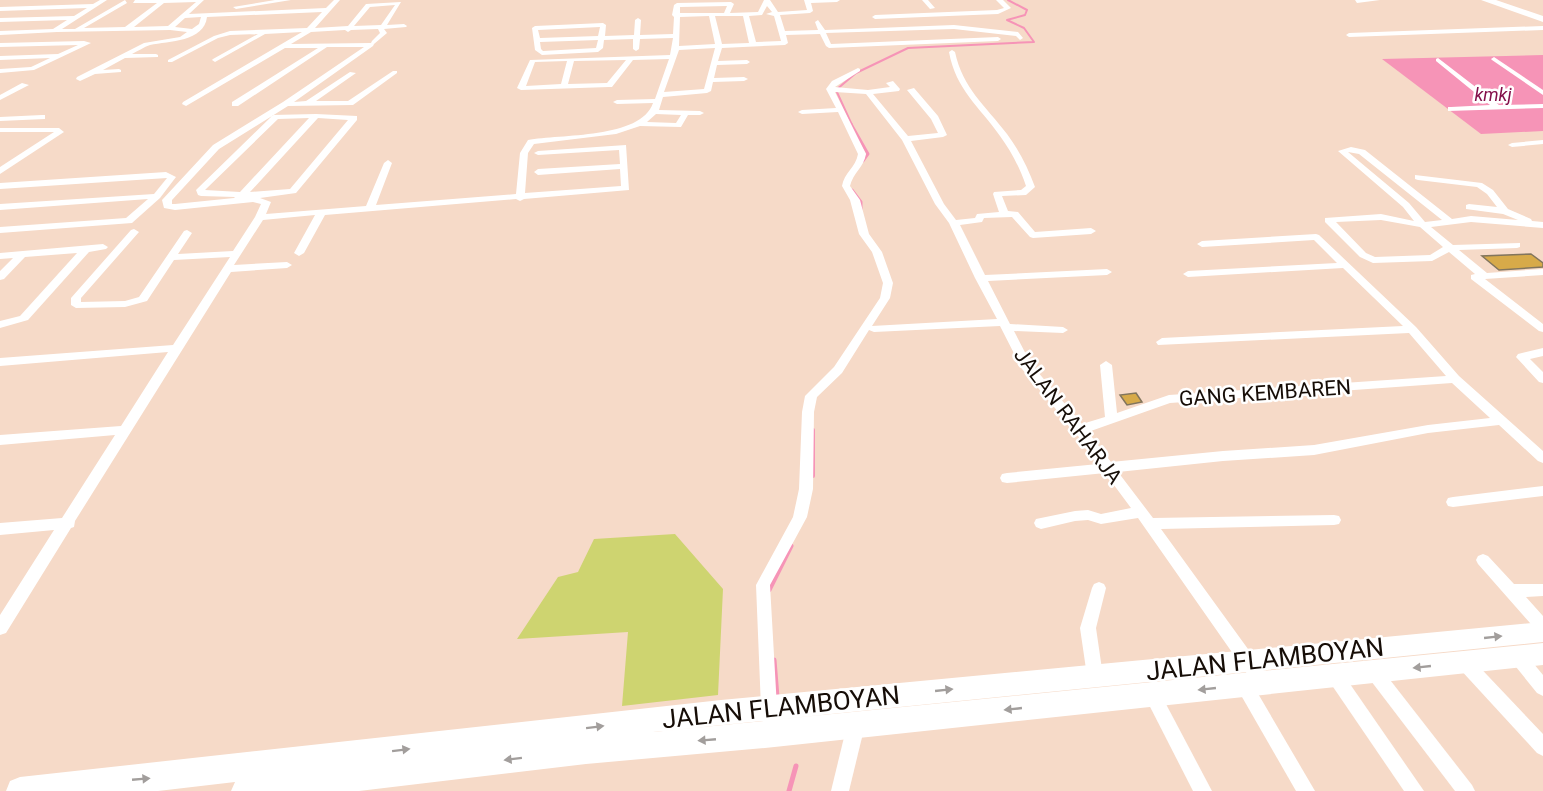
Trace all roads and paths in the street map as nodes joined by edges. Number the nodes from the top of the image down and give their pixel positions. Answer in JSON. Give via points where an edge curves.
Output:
{"nodes":[{"id":1,"x":104,"y":0,"type":"edge"},
{"id":2,"x":195,"y":0,"type":"edge"},
{"id":3,"x":201,"y":0,"type":"edge"},
{"id":4,"x":288,"y":0,"type":"edge"},
{"id":5,"x":337,"y":0,"type":"edge"},
{"id":6,"x":837,"y":0,"type":"edge"},
{"id":7,"x":925,"y":0,"type":"edge"},
{"id":8,"x":999,"y":0,"type":"edge"},
{"id":9,"x":1377,"y":0,"type":"edge"},
{"id":10,"x":1486,"y":0,"type":"edge"},
{"id":11,"x":1497,"y":0,"type":"edge"},
{"id":12,"x":126,"y":1,"type":"edge"},
{"id":13,"x":136,"y":1,"type":"edge"},
{"id":14,"x":163,"y":1,"type":"edge"},
{"id":15,"x":767,"y":1,"type":"edge"},
{"id":16,"x":807,"y":1,"type":"edge"},
{"id":17,"x":1357,"y":1,"type":"edge"},
{"id":18,"x":678,"y":2,"type":"edge"},
{"id":19,"x":732,"y":2,"type":"edge"},
{"id":20,"x":240,"y":3,"type":"edge"},
{"id":21,"x":95,"y":6,"type":"junction"},
{"id":22,"x":0,"y":9,"type":"edge"},
{"id":23,"x":955,"y":9,"type":"dead end"},
{"id":24,"x":327,"y":10,"type":"junction"},
{"id":25,"x":889,"y":10,"type":"dead end"},
{"id":26,"x":1005,"y":10,"type":"junction"},
{"id":27,"x":290,"y":12,"type":"junction"},
{"id":28,"x":252,"y":13,"type":"junction"},
{"id":29,"x":760,"y":14,"type":"junction"},
{"id":30,"x":777,"y":14,"type":"junction"},
{"id":31,"x":226,"y":15,"type":"junction"},
{"id":32,"x":675,"y":15,"type":"junction"},
{"id":33,"x":712,"y":15,"type":"junction"},
{"id":34,"x":726,"y":15,"type":"junction"},
{"id":35,"x":746,"y":15,"type":"junction"},
{"id":36,"x":945,"y":15,"type":"junction"},
{"id":37,"x":183,"y":16,"type":"junction"},
{"id":38,"x":201,"y":16,"type":"junction"},
{"id":39,"x":875,"y":17,"type":"dead end"},
{"id":40,"x":1543,"y":17,"type":"edge"},
{"id":41,"x":74,"y":18,"type":"junction"},
{"id":42,"x":284,"y":18,"type":"dead end"},
{"id":43,"x":0,"y":20,"type":"edge"},
{"id":44,"x":244,"y":20,"type":"dead end"},
{"id":45,"x":638,"y":20,"type":"dead end"},
{"id":46,"x":853,"y":20,"type":"dead end"},
{"id":47,"x":818,"y":22,"type":"dead end"},
{"id":48,"x":278,"y":25,"type":"dead end"},
{"id":49,"x":172,"y":26,"type":"junction"},
{"id":50,"x":237,"y":26,"type":"dead end"},
{"id":51,"x":404,"y":26,"type":"dead end"},
{"id":52,"x":954,"y":27,"type":"junction"},
{"id":53,"x":382,"y":28,"type":"junction"},
{"id":54,"x":1543,"y":28,"type":"edge"},
{"id":55,"x":349,"y":29,"type":"junction"},
{"id":56,"x":126,"y":30,"type":"junction"},
{"id":57,"x":309,"y":30,"type":"junction"},
{"id":58,"x":859,"y":30,"type":"junction"},
{"id":59,"x":60,"y":31,"type":"dead end"},
{"id":60,"x":75,"y":31,"type":"junction"},
{"id":61,"x":192,"y":31,"type":"junction"},
{"id":62,"x":269,"y":31,"type":"junction"},
{"id":63,"x":823,"y":32,"type":"junction"},
{"id":64,"x":0,"y":33,"type":"edge"},
{"id":65,"x":230,"y":33,"type":"junction"},
{"id":66,"x":783,"y":33,"type":"junction"},
{"id":67,"x":1349,"y":35,"type":"dead end"},
{"id":68,"x":638,"y":36,"type":"junction"},
{"id":69,"x":675,"y":36,"type":"junction"},
{"id":70,"x":601,"y":38,"type":"junction"},
{"id":71,"x":536,"y":39,"type":"junction"},
{"id":72,"x":374,"y":42,"type":"dead end"},
{"id":73,"x":753,"y":44,"type":"junction"},
{"id":74,"x":0,"y":45,"type":"edge"},
{"id":75,"x":21,"y":45,"type":"junction"},
{"id":76,"x":283,"y":46,"type":"junction"},
{"id":77,"x":325,"y":46,"type":"junction"},
{"id":78,"x":719,"y":46,"type":"junction"},
{"id":79,"x":676,"y":48,"type":"junction"},
{"id":80,"x":636,"y":49,"type":"dead end"},
{"id":81,"x":952,"y":52,"type":"dead end"},
{"id":82,"x":62,"y":56,"type":"junction"},
{"id":83,"x":156,"y":56,"type":"dead end"},
{"id":84,"x":123,"y":57,"type":"junction"},
{"id":85,"x":673,"y":57,"type":"junction"},
{"id":86,"x":1,"y":59,"type":"edge"},
{"id":87,"x":610,"y":59,"type":"junction"},
{"id":88,"x":630,"y":59,"type":"junction"},
{"id":89,"x":1494,"y":59,"type":"dead end"},
{"id":90,"x":215,"y":60,"type":"dead end"},
{"id":91,"x":571,"y":60,"type":"junction"},
{"id":92,"x":1438,"y":60,"type":"dead end"},
{"id":93,"x":170,"y":61,"type":"dead end"},
{"id":94,"x":747,"y":62,"type":"dead end"},
{"id":95,"x":716,"y":63,"type":"junction"},
{"id":96,"x":858,"y":70,"type":"dead end"},
{"id":97,"x":0,"y":71,"type":"edge"},
{"id":98,"x":119,"y":71,"type":"dead end"},
{"id":99,"x":93,"y":72,"type":"junction"},
{"id":100,"x":396,"y":72,"type":"dead end"},
{"id":101,"x":352,"y":73,"type":"dead end"},
{"id":102,"x":80,"y":79,"type":"dead end"},
{"id":103,"x":744,"y":79,"type":"dead end"},
{"id":104,"x":712,"y":80,"type":"junction"},
{"id":105,"x":890,"y":83,"type":"dead end"},
{"id":106,"x":607,"y":85,"type":"junction"},
{"id":107,"x":0,"y":86,"type":"edge"},
{"id":108,"x":564,"y":87,"type":"junction"},
{"id":109,"x":832,"y":89,"type":"junction"},
{"id":110,"x":911,"y":90,"type":"dead end"},
{"id":111,"x":868,"y":92,"type":"junction"},
{"id":112,"x":1543,"y":93,"type":"edge"},
{"id":113,"x":0,"y":98,"type":"edge"},
{"id":114,"x":660,"y":98,"type":"junction"},
{"id":115,"x":617,"y":102,"type":"dead end"},
{"id":116,"x":186,"y":104,"type":"dead end"},
{"id":117,"x":235,"y":104,"type":"dead end"},
{"id":118,"x":286,"y":104,"type":"junction"},
{"id":119,"x":306,"y":104,"type":"junction"},
{"id":120,"x":1543,"y":106,"type":"edge"},
{"id":121,"x":1497,"y":107,"type":"junction"},
{"id":122,"x":1451,"y":109,"type":"dead end"},
{"id":123,"x":841,"y":110,"type":"junction"},
{"id":124,"x":654,"y":112,"type":"junction"},
{"id":125,"x":802,"y":112,"type":"dead end"},
{"id":126,"x":700,"y":113,"type":"dead end"},
{"id":127,"x":685,"y":114,"type":"junction"},
{"id":128,"x":316,"y":116,"type":"junction"},
{"id":129,"x":42,"y":117,"type":"dead end"},
{"id":130,"x":0,"y":119,"type":"edge"},
{"id":131,"x":639,"y":124,"type":"junction"},
{"id":132,"x":0,"y":130,"type":"edge"},
{"id":133,"x":13,"y":130,"type":"junction"},
{"id":134,"x":0,"y":138,"type":"edge"},
{"id":135,"x":906,"y":139,"type":"junction"},
{"id":136,"x":1543,"y":142,"type":"edge"},
{"id":137,"x":1512,"y":145,"type":"dead end"},
{"id":138,"x":538,"y":153,"type":"dead end"},
{"id":139,"x":388,"y":163,"type":"dead end"},
{"id":140,"x":624,"y":166,"type":"junction"},
{"id":141,"x":0,"y":171,"type":"edge"},
{"id":142,"x":538,"y":172,"type":"dead end"},
{"id":143,"x":1418,"y":177,"type":"dead end"},
{"id":144,"x":0,"y":186,"type":"edge"},
{"id":145,"x":157,"y":196,"type":"junction"},
{"id":146,"x":241,"y":197,"type":"junction"},
{"id":147,"x":520,"y":198,"type":"junction"},
{"id":148,"x":0,"y":207,"type":"edge"},
{"id":149,"x":1469,"y":207,"type":"dead end"},
{"id":150,"x":370,"y":208,"type":"junction"},
{"id":151,"x":1505,"y":211,"type":"junction"},
{"id":152,"x":322,"y":212,"type":"junction"},
{"id":153,"x":1004,"y":214,"type":"junction"},
{"id":154,"x":260,"y":217,"type":"junction"},
{"id":155,"x":1449,"y":221,"type":"junction"},
{"id":156,"x":954,"y":223,"type":"junction"},
{"id":157,"x":1423,"y":225,"type":"junction"},
{"id":158,"x":1540,"y":225,"type":"edge"},
{"id":159,"x":0,"y":230,"type":"edge"},
{"id":160,"x":1091,"y":231,"type":"dead end"},
{"id":161,"x":134,"y":232,"type":"dead end"},
{"id":162,"x":188,"y":233,"type":"dead end"},
{"id":163,"x":1202,"y":244,"type":"dead end"},
{"id":164,"x":1517,"y":245,"type":"dead end"},
{"id":165,"x":103,"y":247,"type":"dead end"},
{"id":166,"x":1448,"y":248,"type":"junction"},
{"id":167,"x":86,"y":249,"type":"junction"},
{"id":168,"x":299,"y":253,"type":"dead end"},
{"id":169,"x":22,"y":254,"type":"junction"},
{"id":170,"x":236,"y":254,"type":"junction"},
{"id":171,"x":0,"y":256,"type":"edge"},
{"id":172,"x":171,"y":257,"type":"junction"},
{"id":173,"x":287,"y":265,"type":"dead end"},
{"id":174,"x":1347,"y":266,"type":"junction"},
{"id":175,"x":226,"y":269,"type":"junction"},
{"id":176,"x":1107,"y":272,"type":"dead end"},
{"id":177,"x":1543,"y":272,"type":"edge"},
{"id":178,"x":1188,"y":274,"type":"dead end"},
{"id":179,"x":1484,"y":276,"type":"junction"},
{"id":180,"x":0,"y":277,"type":"edge"},
{"id":181,"x":980,"y":278,"type":"junction"},
{"id":182,"x":0,"y":325,"type":"edge"},
{"id":183,"x":1004,"y":325,"type":"junction"},
{"id":184,"x":874,"y":329,"type":"dead end"},
{"id":185,"x":1412,"y":329,"type":"junction"},
{"id":186,"x":1543,"y":329,"type":"edge"},
{"id":187,"x":1063,"y":330,"type":"dead end"},
{"id":188,"x":1162,"y":342,"type":"dead end"},
{"id":189,"x":178,"y":348,"type":"junction"},
{"id":190,"x":1543,"y":352,"type":"edge"},
{"id":191,"x":0,"y":362,"type":"edge"},
{"id":192,"x":1106,"y":365,"type":"dead end"},
{"id":193,"x":1455,"y":379,"type":"junction"},
{"id":194,"x":1543,"y":379,"type":"edge"},
{"id":195,"x":1111,"y":417,"type":"junction"},
{"id":196,"x":1498,"y":421,"type":"junction"},
{"id":197,"x":124,"y":430,"type":"junction"},
{"id":198,"x":1080,"y":430,"type":"junction"},
{"id":199,"x":0,"y":440,"type":"edge"},
{"id":200,"x":1543,"y":458,"type":"edge"},
{"id":201,"x":1107,"y":469,"type":"junction"},
{"id":202,"x":1007,"y":478,"type":"dead end"},
{"id":203,"x":1537,"y":491,"type":"edge"},
{"id":204,"x":1454,"y":502,"type":"dead end"},
{"id":205,"x":1543,"y":503,"type":"edge"},
{"id":206,"x":1141,"y":512,"type":"junction"},
{"id":207,"x":1334,"y":520,"type":"dead end"},
{"id":208,"x":69,"y":523,"type":"junction"},
{"id":209,"x":1041,"y":523,"type":"dead end"},
{"id":210,"x":1150,"y":524,"type":"junction"},
{"id":211,"x":0,"y":528,"type":"edge"},
{"id":212,"x":1483,"y":560,"type":"dead end"},
{"id":213,"x":1099,"y":588,"type":"dead end"},
{"id":214,"x":1543,"y":590,"type":"edge"},
{"id":215,"x":1510,"y":591,"type":"junction"},
{"id":216,"x":1543,"y":627,"type":"edge"},
{"id":217,"x":0,"y":628,"type":"edge"},
{"id":218,"x":1543,"y":632,"type":"edge"},
{"id":219,"x":1543,"y":654,"type":"edge"},
{"id":220,"x":1518,"y":657,"type":"junction"},
{"id":221,"x":1245,"y":661,"type":"junction"},
{"id":222,"x":1464,"y":663,"type":"junction"},
{"id":223,"x":1374,"y":672,"type":"junction"},
{"id":224,"x":1095,"y":676,"type":"junction"},
{"id":225,"x":1335,"y":676,"type":"junction"},
{"id":226,"x":1253,"y":684,"type":"junction"},
{"id":227,"x":1543,"y":688,"type":"edge"},
{"id":228,"x":1152,"y":695,"type":"junction"},
{"id":229,"x":775,"y":708,"type":"junction"},
{"id":230,"x":856,"y":726,"type":"junction"},
{"id":231,"x":1543,"y":747,"type":"edge"},
{"id":232,"x":341,"y":768,"type":"junction"},
{"id":233,"x":20,"y":791,"type":"edge"},
{"id":234,"x":245,"y":791,"type":"edge"},
{"id":235,"x":840,"y":791,"type":"edge"},
{"id":236,"x":1203,"y":791,"type":"edge"},
{"id":237,"x":1306,"y":791,"type":"edge"},
{"id":238,"x":1415,"y":791,"type":"edge"},
{"id":239,"x":1466,"y":791,"type":"edge"}],
"edges":[{"from":1,"to":21,"type":"street"},
{"from":2,"to":14,"type":"street"},
{"from":3,"to":37,"type":"street"},
{"from":4,"to":20,"type":"street"},
{"from":5,"to":24,"type":"street"},
{"from":6,"to":16,"type":"street"},
{"from":7,"to":25,"type":"street","via":[[932,8]]},
{"from":8,"to":26,"type":"street","via":[[1008,8]]},
{"from":9,"to":17,"type":"street"},
{"from":10,"to":40,"type":"highway"},
{"from":11,"to":40,"type":"highway"},
{"from":12,"to":13,"type":"street"},
{"from":12,"to":60,"type":"street"},
{"from":13,"to":14,"type":"street"},
{"from":14,"to":56,"type":"street"},
{"from":15,"to":29,"type":"street"},
{"from":15,"to":30,"type":"street"},
{"from":16,"to":30,"type":"street","via":[[808,12]]},
{"from":18,"to":19,"type":"street"},
{"from":18,"to":32,"type":"street"},
{"from":19,"to":34,"type":"street"},
{"from":20,"to":31,"type":"street"},
{"from":21,"to":22,"type":"street"},
{"from":21,"to":41,"type":"street"},
{"from":23,"to":26,"type":"street"},
{"from":24,"to":27,"type":"street"},
{"from":24,"to":57,"type":"street"},
{"from":26,"to":36,"type":"street"},
{"from":27,"to":28,"type":"street"},
{"from":27,"to":42,"type":"street"},
{"from":28,"to":31,"type":"street"},
{"from":28,"to":44,"type":"street"},
{"from":29,"to":30,"type":"street"},
{"from":29,"to":35,"type":"street"},
{"from":30,"to":66,"type":"street"},
{"from":31,"to":38,"type":"street"},
{"from":32,"to":33,"type":"street"},
{"from":32,"to":69,"type":"street"},
{"from":33,"to":34,"type":"street"},
{"from":33,"to":78,"type":"street"},
{"from":34,"to":35,"type":"street"},
{"from":35,"to":73,"type":"street"},
{"from":36,"to":39,"type":"street"},
{"from":36,"to":52,"type":"street"},
{"from":37,"to":38,"type":"street"},
{"from":37,"to":49,"type":"street"},
{"from":38,"to":49,"type":"street"},
{"from":38,"to":61,"type":"street","via":[[205,21]]},
{"from":41,"to":43,"type":"street"},
{"from":41,"to":64,"type":"street","via":[[54,31]]},
{"from":45,"to":68,"type":"street"},
{"from":46,"to":58,"type":"street"},
{"from":47,"to":63,"type":"street"},
{"from":48,"to":62,"type":"street"},
{"from":49,"to":56,"type":"street"},
{"from":49,"to":61,"type":"street"},
{"from":50,"to":65,"type":"street"},
{"from":51,"to":53,"type":"street"},
{"from":52,"to":58,"type":"street"},
{"from":52,"to":63,"type":"street","via":[[1018,34],[1020,38],[829,46]]},
{"from":53,"to":55,"type":"street"},
{"from":53,"to":55,"type":"street","via":[[400,3],[370,4]]},
{"from":53,"to":72,"type":"street","via":[[384,33]]},
{"from":54,"to":67,"type":"street"},
{"from":55,"to":57,"type":"street"},
{"from":56,"to":60,"type":"street"},
{"from":57,"to":62,"type":"street"},
{"from":57,"to":76,"type":"street"},
{"from":58,"to":63,"type":"street"},
{"from":59,"to":60,"type":"street"},
{"from":61,"to":84,"type":"street","via":[[182,39],[147,44]]},
{"from":62,"to":65,"type":"street"},
{"from":62,"to":90,"type":"street"},
{"from":63,"to":66,"type":"street"},
{"from":65,"to":93,"type":"street"},
{"from":66,"to":73,"type":"street","via":[[785,43]]},
{"from":68,"to":69,"type":"street"},
{"from":68,"to":70,"type":"street"},
{"from":68,"to":80,"type":"street"},
{"from":69,"to":79,"type":"street"},
{"from":70,"to":71,"type":"street"},
{"from":70,"to":71,"type":"street","via":[[596,51],[542,52],[538,51]]},
{"from":70,"to":71,"type":"street","via":[[603,23],[537,27]]},
{"from":73,"to":78,"type":"street"},
{"from":74,"to":75,"type":"street"},
{"from":75,"to":82,"type":"street","via":[[88,43]]},
{"from":75,"to":86,"type":"street"},
{"from":76,"to":77,"type":"street"},
{"from":76,"to":116,"type":"street"},
{"from":77,"to":117,"type":"street"},
{"from":77,"to":118,"type":"street","via":[[370,45]]},
{"from":78,"to":79,"type":"street"},
{"from":78,"to":95,"type":"street"},
{"from":79,"to":85,"type":"street"},
{"from":81,"to":153,"type":"street","via":[[964,88],[1016,153],[1031,187],[1023,192],[997,194]]},
{"from":82,"to":86,"type":"street"},
{"from":82,"to":97,"type":"street","via":[[32,69]]},
{"from":83,"to":84,"type":"street"},
{"from":84,"to":99,"type":"street"},
{"from":85,"to":88,"type":"street"},
{"from":85,"to":114,"type":"street"},
{"from":87,"to":88,"type":"street"},
{"from":87,"to":91,"type":"street"},
{"from":87,"to":106,"type":"street"},
{"from":88,"to":106,"type":"street"},
{"from":89,"to":112,"type":"street"},
{"from":91,"to":108,"type":"street"},
{"from":91,"to":108,"type":"street","via":[[532,61],[521,88]]},
{"from":92,"to":121,"type":"street"},
{"from":94,"to":95,"type":"street"},
{"from":95,"to":104,"type":"street"},
{"from":96,"to":109,"type":"street","via":[[835,83]]},
{"from":98,"to":99,"type":"street"},
{"from":99,"to":102,"type":"street"},
{"from":100,"to":119,"type":"street","via":[[353,101]]},
{"from":101,"to":119,"type":"street"},
{"from":103,"to":104,"type":"street"},
{"from":104,"to":114,"type":"street","via":[[703,93]]},
{"from":105,"to":111,"type":"street","via":[[896,89]]},
{"from":106,"to":108,"type":"street"},
{"from":107,"to":113,"type":"street","via":[[25,85]]},
{"from":109,"to":111,"type":"street"},
{"from":109,"to":123,"type":"street"},
{"from":110,"to":135,"type":"street","via":[[935,118],[943,135]]},
{"from":111,"to":135,"type":"street","name":"JALAN RAHARJA"},
{"from":114,"to":115,"type":"street"},
{"from":114,"to":124,"type":"street"},
{"from":118,"to":119,"type":"street"},
{"from":118,"to":146,"type":"street","via":[[216,147],[165,204],[175,207]]},
{"from":120,"to":121,"type":"street"},
{"from":121,"to":122,"type":"street"},
{"from":123,"to":125,"type":"street"},
{"from":123,"to":229,"type":"street","via":[[862,154],[846,186],[888,283],[885,298],[838,370],[811,396],[806,489],[800,516],[763,585]]},
{"from":124,"to":127,"type":"street"},
{"from":124,"to":131,"type":"street"},
{"from":126,"to":127,"type":"street"},
{"from":127,"to":131,"type":"street","via":[[678,125]]},
{"from":128,"to":146,"type":"street"},
{"from":128,"to":146,"type":"street","via":[[354,118],[293,191]]},
{"from":128,"to":146,"type":"street","via":[[276,117],[200,191]]},
{"from":129,"to":130,"type":"street"},
{"from":131,"to":147,"type":"street","via":[[599,135],[531,142],[524,153]]},
{"from":132,"to":133,"type":"street"},
{"from":133,"to":134,"type":"street"},
{"from":133,"to":141,"type":"street","via":[[61,131]]},
{"from":135,"to":156,"type":"street","name":"JALAN RAHARJA"},
{"from":136,"to":137,"type":"street"},
{"from":138,"to":140,"type":"street","via":[[622,147]]},
{"from":139,"to":150,"type":"street"},
{"from":140,"to":142,"type":"street"},
{"from":140,"to":147,"type":"street","via":[[623,190]]},
{"from":143,"to":151,"type":"street","via":[[1479,185]]},
{"from":144,"to":145,"type":"street","via":[[171,176]]},
{"from":145,"to":148,"type":"street"},
{"from":145,"to":159,"type":"street","via":[[129,221]]},
{"from":146,"to":154,"type":"street","via":[[266,201]]},
{"from":147,"to":150,"type":"street"},
{"from":149,"to":151,"type":"street"},
{"from":150,"to":152,"type":"street"},
{"from":151,"to":158,"type":"street"},
{"from":152,"to":154,"type":"street"},
{"from":152,"to":168,"type":"street"},
{"from":153,"to":156,"type":"street"},
{"from":153,"to":160,"type":"street","via":[[1015,214],[1033,235]]},
{"from":154,"to":170,"type":"street"},
{"from":155,"to":157,"type":"street"},
{"from":155,"to":157,"type":"street","via":[[1362,152],[1342,151],[1406,205]]},
{"from":155,"to":158,"type":"street"},
{"from":156,"to":181,"type":"street","name":"JALAN RAHARJA"},
{"from":157,"to":166,"type":"street"},
{"from":157,"to":166,"type":"street","via":[[1381,218],[1328,219],[1363,255],[1373,260],[1432,258]]},
{"from":161,"to":172,"type":"street","via":[[76,298],[76,305],[138,302]]},
{"from":162,"to":172,"type":"street"},
{"from":163,"to":174,"type":"street","via":[[1313,236]]},
{"from":164,"to":166,"type":"street"},
{"from":165,"to":167,"type":"street"},
{"from":166,"to":179,"type":"street"},
{"from":167,"to":169,"type":"street"},
{"from":167,"to":182,"type":"street","via":[[24,318]]},
{"from":169,"to":171,"type":"street"},
{"from":169,"to":180,"type":"street"},
{"from":170,"to":172,"type":"street"},
{"from":170,"to":175,"type":"street"},
{"from":173,"to":175,"type":"street"},
{"from":174,"to":178,"type":"street"},
{"from":174,"to":185,"type":"street"},
{"from":175,"to":189,"type":"street"},
{"from":176,"to":181,"type":"street"},
{"from":177,"to":179,"type":"street"},
{"from":179,"to":186,"type":"street","via":[[1475,277]]},
{"from":181,"to":183,"type":"street","name":"JALAN RAHARJA"},
{"from":183,"to":184,"type":"street"},
{"from":183,"to":187,"type":"street"},
{"from":183,"to":198,"type":"street","name":"JALAN RAHARJA","via":[[1031,373]]},
{"from":185,"to":188,"type":"street"},
{"from":185,"to":193,"type":"street"},
{"from":189,"to":191,"type":"street"},
{"from":189,"to":197,"type":"street"},
{"from":190,"to":194,"type":"street","via":[[1522,357]]},
{"from":192,"to":195,"type":"street"},
{"from":193,"to":195,"type":"street","name":"GANG KEMBAREN","via":[[1169,399]]},
{"from":193,"to":196,"type":"street"},
{"from":195,"to":198,"type":"street","name":"GANG KEMBAREN"},
{"from":196,"to":200,"type":"street"},
{"from":196,"to":201,"type":"street","via":[[1314,450]]},
{"from":197,"to":199,"type":"street"},
{"from":197,"to":208,"type":"street"},
{"from":198,"to":201,"type":"street","name":"JALAN RAHARJA"},
{"from":201,"to":202,"type":"street"},
{"from":201,"to":206,"type":"street","name":"JALAN RAHARJA"},
{"from":203,"to":204,"type":"street"},
{"from":203,"to":205,"type":"street"},
{"from":206,"to":209,"type":"street","via":[[1101,519],[1075,516]]},
{"from":206,"to":210,"type":"street","name":"JALAN RAHARJA"},
{"from":207,"to":210,"type":"street"},
{"from":208,"to":211,"type":"street"},
{"from":208,"to":217,"type":"street"},
{"from":210,"to":221,"type":"street","name":"JALAN RAHARJA"},
{"from":212,"to":215,"type":"street"},
{"from":213,"to":224,"type":"street","via":[[1088,628]]},
{"from":214,"to":215,"type":"street"},
{"from":215,"to":216,"type":"street"},
{"from":221,"to":218,"type":"main road","name":"JALAN FLAMBOYAN","one_way":true},
{"from":219,"to":220,"type":"main road","name":"JALAN FLAMBOYAN"},
{"from":220,"to":222,"type":"main road","name":"JALAN FLAMBOYAN"},
{"from":220,"to":227,"type":"street"},
{"from":221,"to":224,"type":"main road","name":"JALAN FLAMBOYAN"},
{"from":221,"to":226,"type":"street","name":"JALAN RAHARJA"},
{"from":222,"to":223,"type":"main road","name":"JALAN FLAMBOYAN","one_way":true},
{"from":222,"to":231,"type":"street"},
{"from":223,"to":225,"type":"main road","name":"JALAN FLAMBOYAN"},
{"from":223,"to":239,"type":"street"},
{"from":229,"to":224,"type":"main road","name":"JALAN FLAMBOYAN","one_way":true},
{"from":225,"to":226,"type":"main road","name":"JALAN FLAMBOYAN"},
{"from":225,"to":238,"type":"street"},
{"from":226,"to":228,"type":"main road","name":"JALAN FLAMBOYAN","one_way":true},
{"from":226,"to":237,"type":"street","name":"JALAN RAHARJA"},
{"from":228,"to":230,"type":"main road","name":"JALAN FLAMBOYAN","one_way":true},
{"from":228,"to":236,"type":"street"},
{"from":232,"to":229,"type":"main road","name":"JALAN FLAMBOYAN","one_way":true},
{"from":230,"to":232,"type":"main road","name":"JALAN FLAMBOYAN","one_way":true},
{"from":230,"to":235,"type":"street"},
{"from":233,"to":232,"type":"main road","name":"JALAN FLAMBOYAN","one_way":true},
{"from":232,"to":234,"type":"main road","name":"JALAN FLAMBOYAN"}]}
